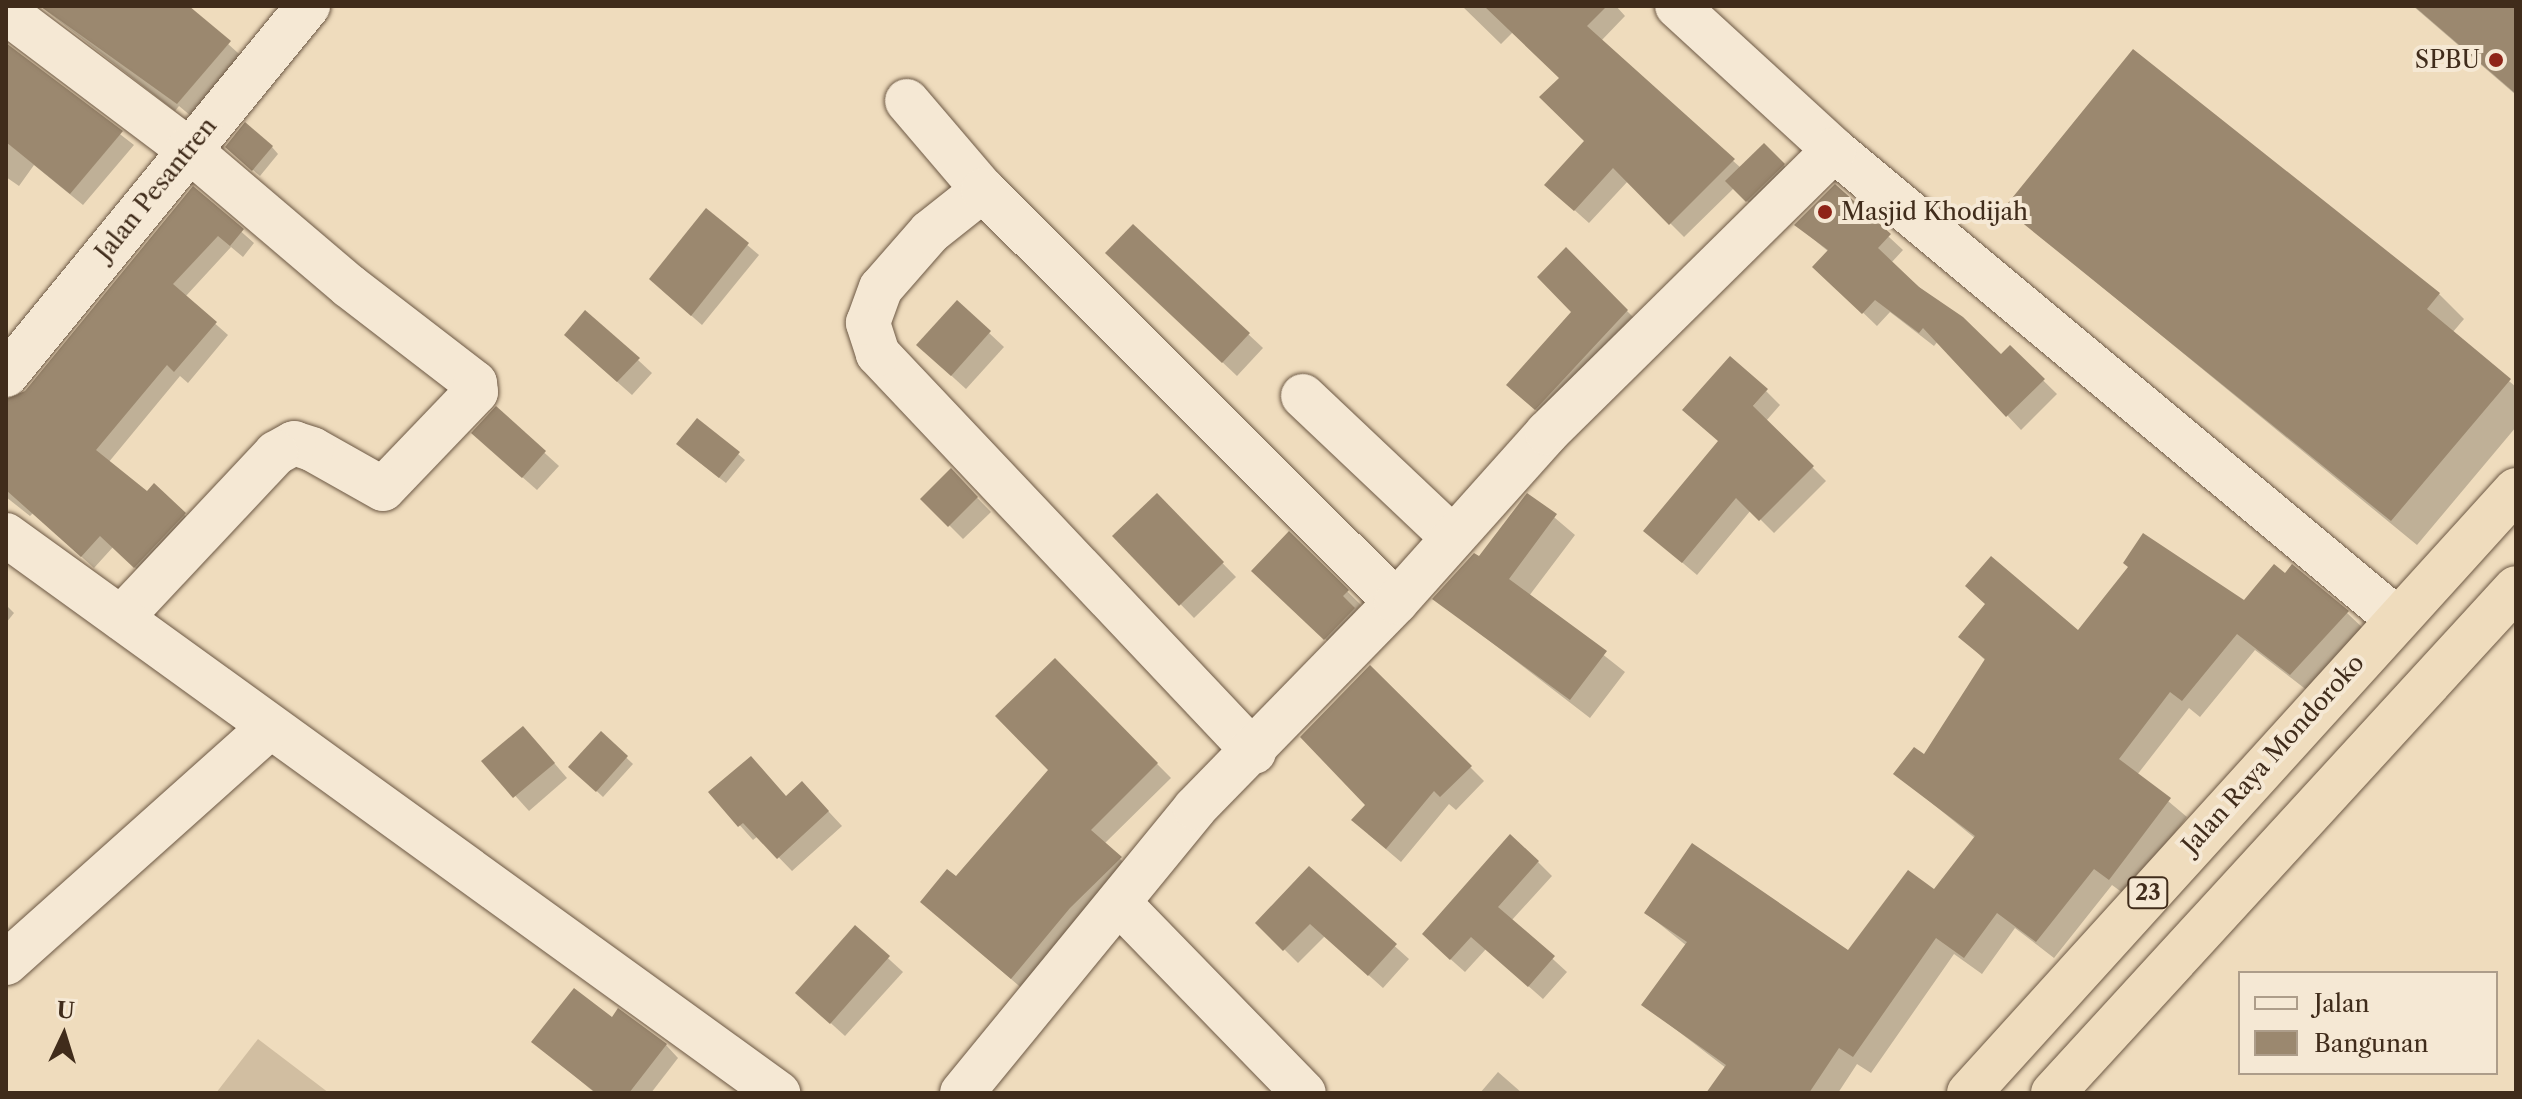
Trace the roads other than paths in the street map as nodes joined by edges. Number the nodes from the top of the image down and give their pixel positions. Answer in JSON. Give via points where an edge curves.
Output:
{"nodes":[{"id":1,"x":308,"y":6,"type":"edge"},
{"id":2,"x":1677,"y":6,"type":"edge"},
{"id":3,"x":6,"y":12,"type":"edge"},
{"id":4,"x":907,"y":101,"type":"dead end"},
{"id":5,"x":188,"y":149,"type":"junction"},
{"id":6,"x":1834,"y":150,"type":"junction"},
{"id":7,"x":983,"y":190,"type":"junction"},
{"id":8,"x":6,"y":375,"type":"edge"},
{"id":9,"x":1303,"y":396,"type":"dead end"},
{"id":10,"x":2516,"y":490,"type":"edge"},
{"id":11,"x":6,"y":535,"type":"edge"},
{"id":12,"x":1452,"y":537,"type":"junction"},
{"id":13,"x":2516,"y":588,"type":"edge"},
{"id":14,"x":1396,"y":602,"type":"junction"},
{"id":15,"x":121,"y":618,"type":"junction"},
{"id":16,"x":2397,"y":619,"type":"junction"},
{"id":17,"x":2327,"y":694,"type":"junction"},
{"id":18,"x":270,"y":727,"type":"junction"},
{"id":19,"x":2377,"y":738,"type":"junction"},
{"id":20,"x":1254,"y":752,"type":"junction"},
{"id":21,"x":1119,"y":903,"type":"junction"},
{"id":22,"x":6,"y":963,"type":"edge"},
{"id":23,"x":778,"y":1093,"type":"edge"},
{"id":24,"x":962,"y":1093,"type":"edge"},
{"id":25,"x":1304,"y":1093,"type":"edge"},
{"id":26,"x":1969,"y":1093,"type":"edge"},
{"id":27,"x":2053,"y":1093,"type":"edge"}],
"edges":[{"from":1,"to":5,"type":"street","name":"Jalan Pesantren"},
{"from":2,"to":6,"type":"street"},
{"from":3,"to":5,"type":"street"},
{"from":4,"to":7,"type":"street"},
{"from":5,"to":8,"type":"street","name":"Jalan Pesantren"},
{"from":5,"to":15,"type":"street","via":[[349,286],[468,373],[476,392],[383,489],[312,449],[294,443],[276,453]]},
{"from":6,"to":12,"type":"street","via":[[1547,433]]},
{"from":6,"to":16,"type":"street"},
{"from":7,"to":14,"type":"street"},
{"from":7,"to":20,"type":"street","via":[[930,232],[881,288],[868,323],[878,354]]},
{"from":9,"to":12,"type":"street"},
{"from":10,"to":16,"type":"highway","name":"Jalan Raya Mondoroko","number":"23"},
{"from":11,"to":15,"type":"street"},
{"from":12,"to":14,"type":"street"},
{"from":13,"to":19,"type":"highway","number":"23"},
{"from":14,"to":20,"type":"street"},
{"from":15,"to":18,"type":"street"},
{"from":16,"to":17,"type":"highway","name":"Jalan Raya Mondoroko","number":"23"},
{"from":17,"to":19,"type":"highway"},
{"from":17,"to":26,"type":"highway","name":"Jalan Raya Mondoroko","number":"23"},
{"from":18,"to":22,"type":"street"},
{"from":18,"to":23,"type":"street"},
{"from":19,"to":27,"type":"highway","number":"23"},
{"from":20,"to":21,"type":"street","via":[[1195,808]]},
{"from":21,"to":24,"type":"street"},
{"from":21,"to":25,"type":"street"}]}
